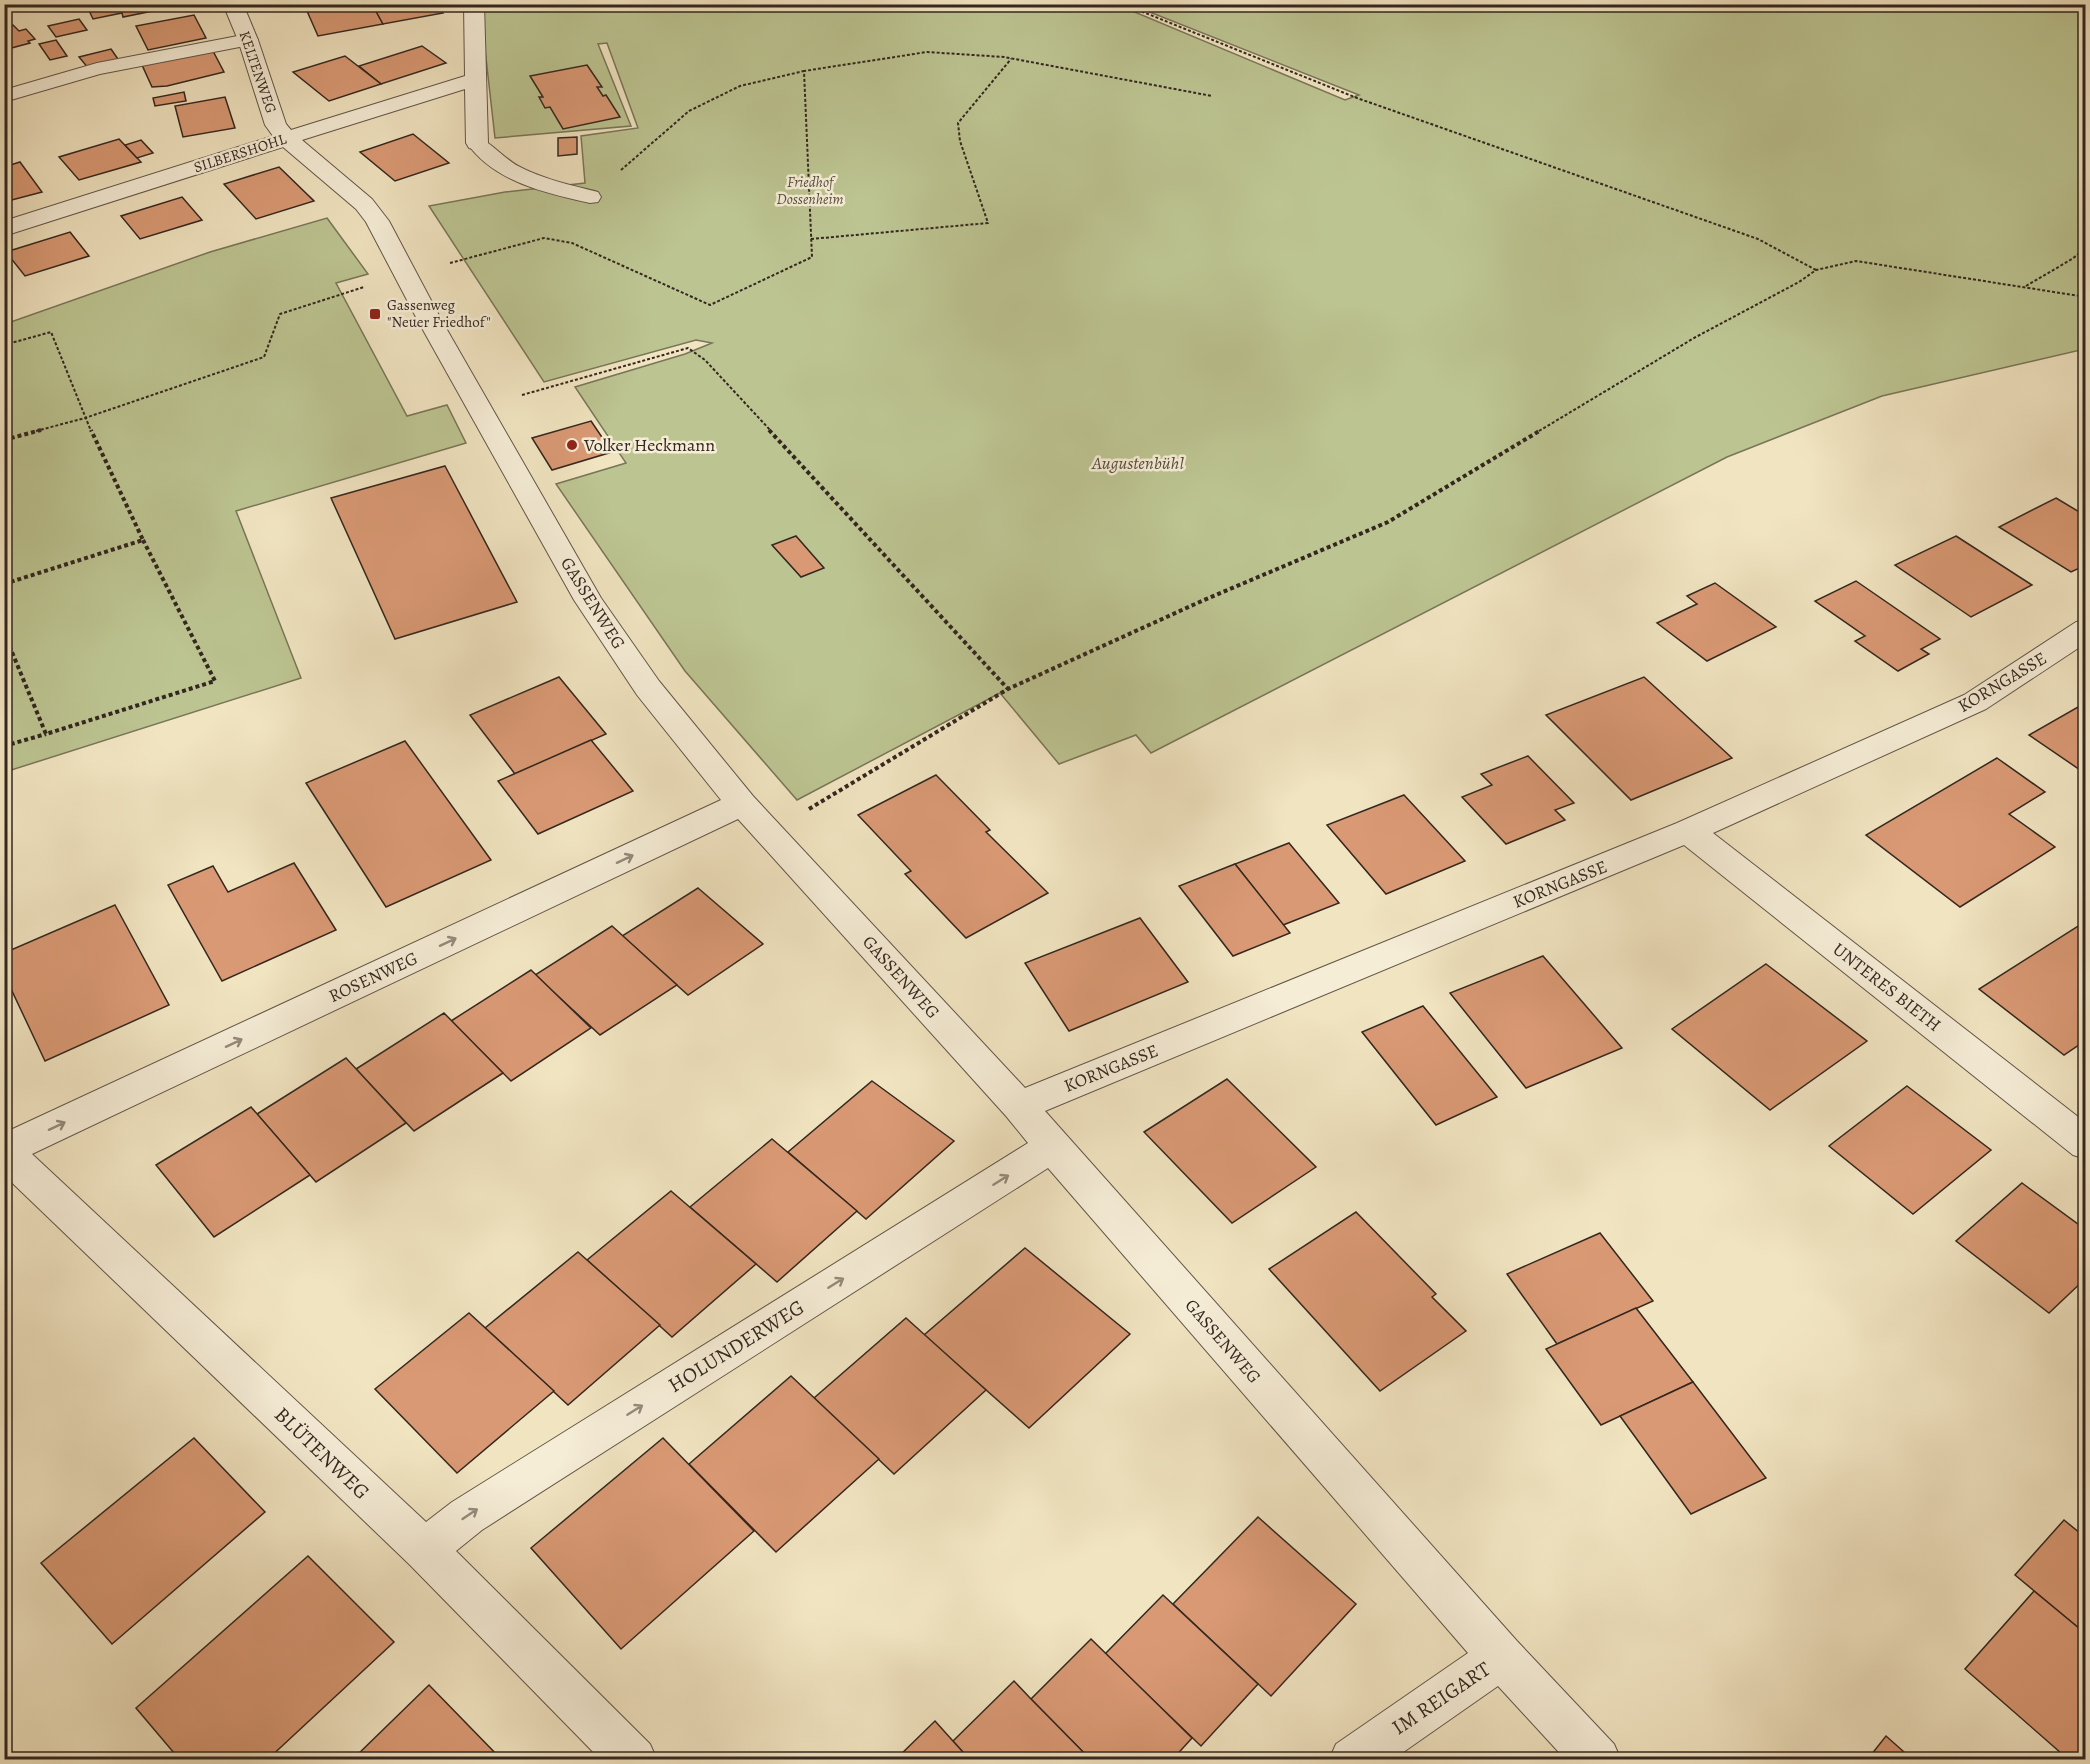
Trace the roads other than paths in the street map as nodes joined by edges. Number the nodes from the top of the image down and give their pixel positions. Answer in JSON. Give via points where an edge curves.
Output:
{"nodes":[{"id":1,"x":14,"y":4,"type":"edge"},
{"id":2,"x":233,"y":4,"type":"edge"},
{"id":3,"x":474,"y":4,"type":"edge"},
{"id":4,"x":4,"y":7,"type":"edge"},
{"id":5,"x":248,"y":40,"type":"junction"},
{"id":6,"x":477,"y":80,"type":"junction"},
{"id":7,"x":4,"y":96,"type":"edge"},
{"id":8,"x":286,"y":138,"type":"junction"},
{"id":9,"x":477,"y":143,"type":"joint"},
{"id":10,"x":590,"y":197,"type":"road end"},
{"id":11,"x":4,"y":229,"type":"edge"},
{"id":12,"x":2085,"y":628,"type":"edge"},
{"id":13,"x":742,"y":804,"type":"junction"},
{"id":14,"x":1688,"y":831,"type":"junction"},
{"id":15,"x":1019,"y":1106,"type":"junction"},
{"id":16,"x":2085,"y":1144,"type":"edge"},
{"id":17,"x":1052,"y":1147,"type":"junction"},
{"id":18,"x":4,"y":1151,"type":"edge"},
{"id":19,"x":424,"y":1549,"type":"junction"},
{"id":20,"x":1501,"y":1657,"type":"junction"},
{"id":21,"x":634,"y":1760,"type":"edge"},
{"id":22,"x":1352,"y":1760,"type":"edge"},
{"id":23,"x":1598,"y":1760,"type":"edge"}],
"edges":[{"from":1,"to":4,"type":"street"},
{"from":2,"to":5,"type":"street","name":"KELTENWEG"},
{"from":3,"to":6,"type":"street"},
{"from":5,"to":7,"type":"lane","via":[[97,69]]},
{"from":5,"to":8,"type":"street","name":"KELTENWEG","via":[[276,125]]},
{"from":6,"to":8,"type":"street","name":"SILBERSHOHL"},
{"from":6,"to":9,"type":"street"},
{"from":8,"to":11,"type":"street","name":"SILBERSHOHL"},
{"from":8,"to":13,"type":"street","name":"GASSENWEG","via":[[364,204],[377,220],[588,600],[648,688]]},
{"from":9,"to":10,"type":"lane","via":[[486,156],[502,167]]},
{"from":12,"to":14,"type":"street","name":"KORNGASSE","via":[[1975,702]]},
{"from":13,"to":15,"type":"street","name":"GASSENWEG"},
{"from":18,"to":13,"type":"street","name":"ROSENWEG","one_way":true},
{"from":14,"to":15,"type":"street","name":"KORNGASSE"},
{"from":14,"to":16,"type":"street","name":"UNTERES BIETH"},
{"from":15,"to":17,"type":"street","name":"GASSENWEG"},
{"from":19,"to":17,"type":"street","name":"HOLUNDERWEG","one_way":true,"via":[[477,1509]]},
{"from":17,"to":20,"type":"street","name":"GASSENWEG"},
{"from":18,"to":19,"type":"street","name":"BLÜTENWEG"},
{"from":19,"to":21,"type":"street","name":"BLÜTENWEG"},
{"from":20,"to":22,"type":"street","name":"IM REIGART"},
{"from":20,"to":23,"type":"street","name":"GASSENWEG"}]}
